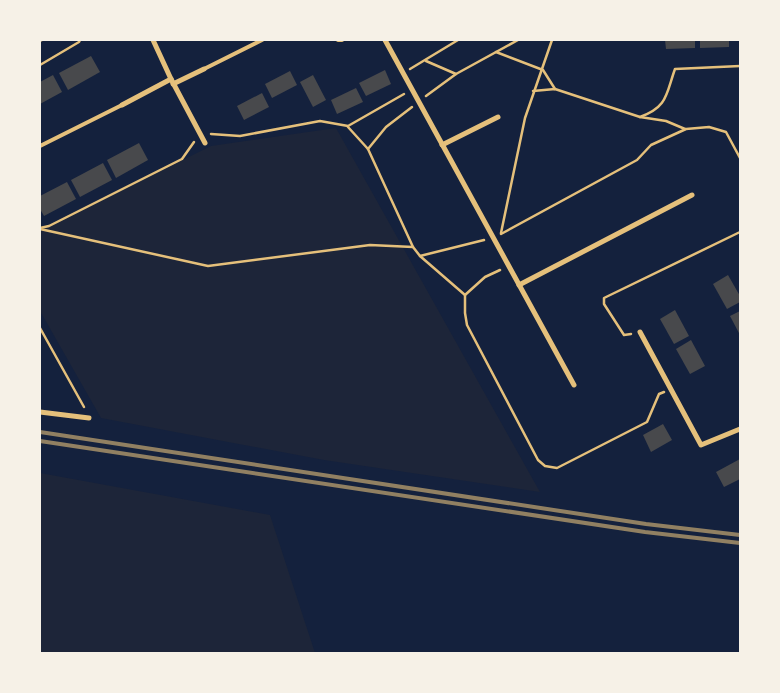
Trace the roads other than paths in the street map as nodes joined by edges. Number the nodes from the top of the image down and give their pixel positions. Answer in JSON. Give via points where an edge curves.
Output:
{"nodes":[{"id":1,"x":153,"y":40,"type":"edge"},
{"id":2,"x":262,"y":40,"type":"edge"},
{"id":3,"x":338,"y":40,"type":"edge"},
{"id":4,"x":342,"y":40,"type":"edge"},
{"id":5,"x":385,"y":40,"type":"edge"},
{"id":6,"x":204,"y":69,"type":"joint"},
{"id":7,"x":172,"y":81,"type":"junction"},
{"id":8,"x":122,"y":105,"type":"joint"},
{"id":9,"x":498,"y":117,"type":"dead end"},
{"id":10,"x":205,"y":143,"type":"dead end"},
{"id":11,"x":442,"y":145,"type":"junction"},
{"id":12,"x":40,"y":146,"type":"edge"},
{"id":13,"x":692,"y":195,"type":"dead end"},
{"id":14,"x":519,"y":285,"type":"junction"},
{"id":15,"x":640,"y":332,"type":"road end"},
{"id":16,"x":574,"y":385,"type":"dead end"},
{"id":17,"x":40,"y":412,"type":"edge"},
{"id":18,"x":90,"y":418,"type":"road end"},
{"id":19,"x":740,"y":429,"type":"edge"}],
"edges":[{"from":1,"to":7,"type":"street"},
{"from":2,"to":6,"type":"lane"},
{"from":3,"to":4,"type":"lane"},
{"from":5,"to":11,"type":"street"},
{"from":6,"to":7,"type":"street"},
{"from":7,"to":8,"type":"street"},
{"from":7,"to":10,"type":"street"},
{"from":8,"to":12,"type":"lane"},
{"from":9,"to":11,"type":"street"},
{"from":11,"to":14,"type":"street"},
{"from":13,"to":14,"type":"street"},
{"from":14,"to":16,"type":"street"},
{"from":15,"to":19,"type":"street","via":[[701,444]]},
{"from":17,"to":18,"type":"street"}]}
